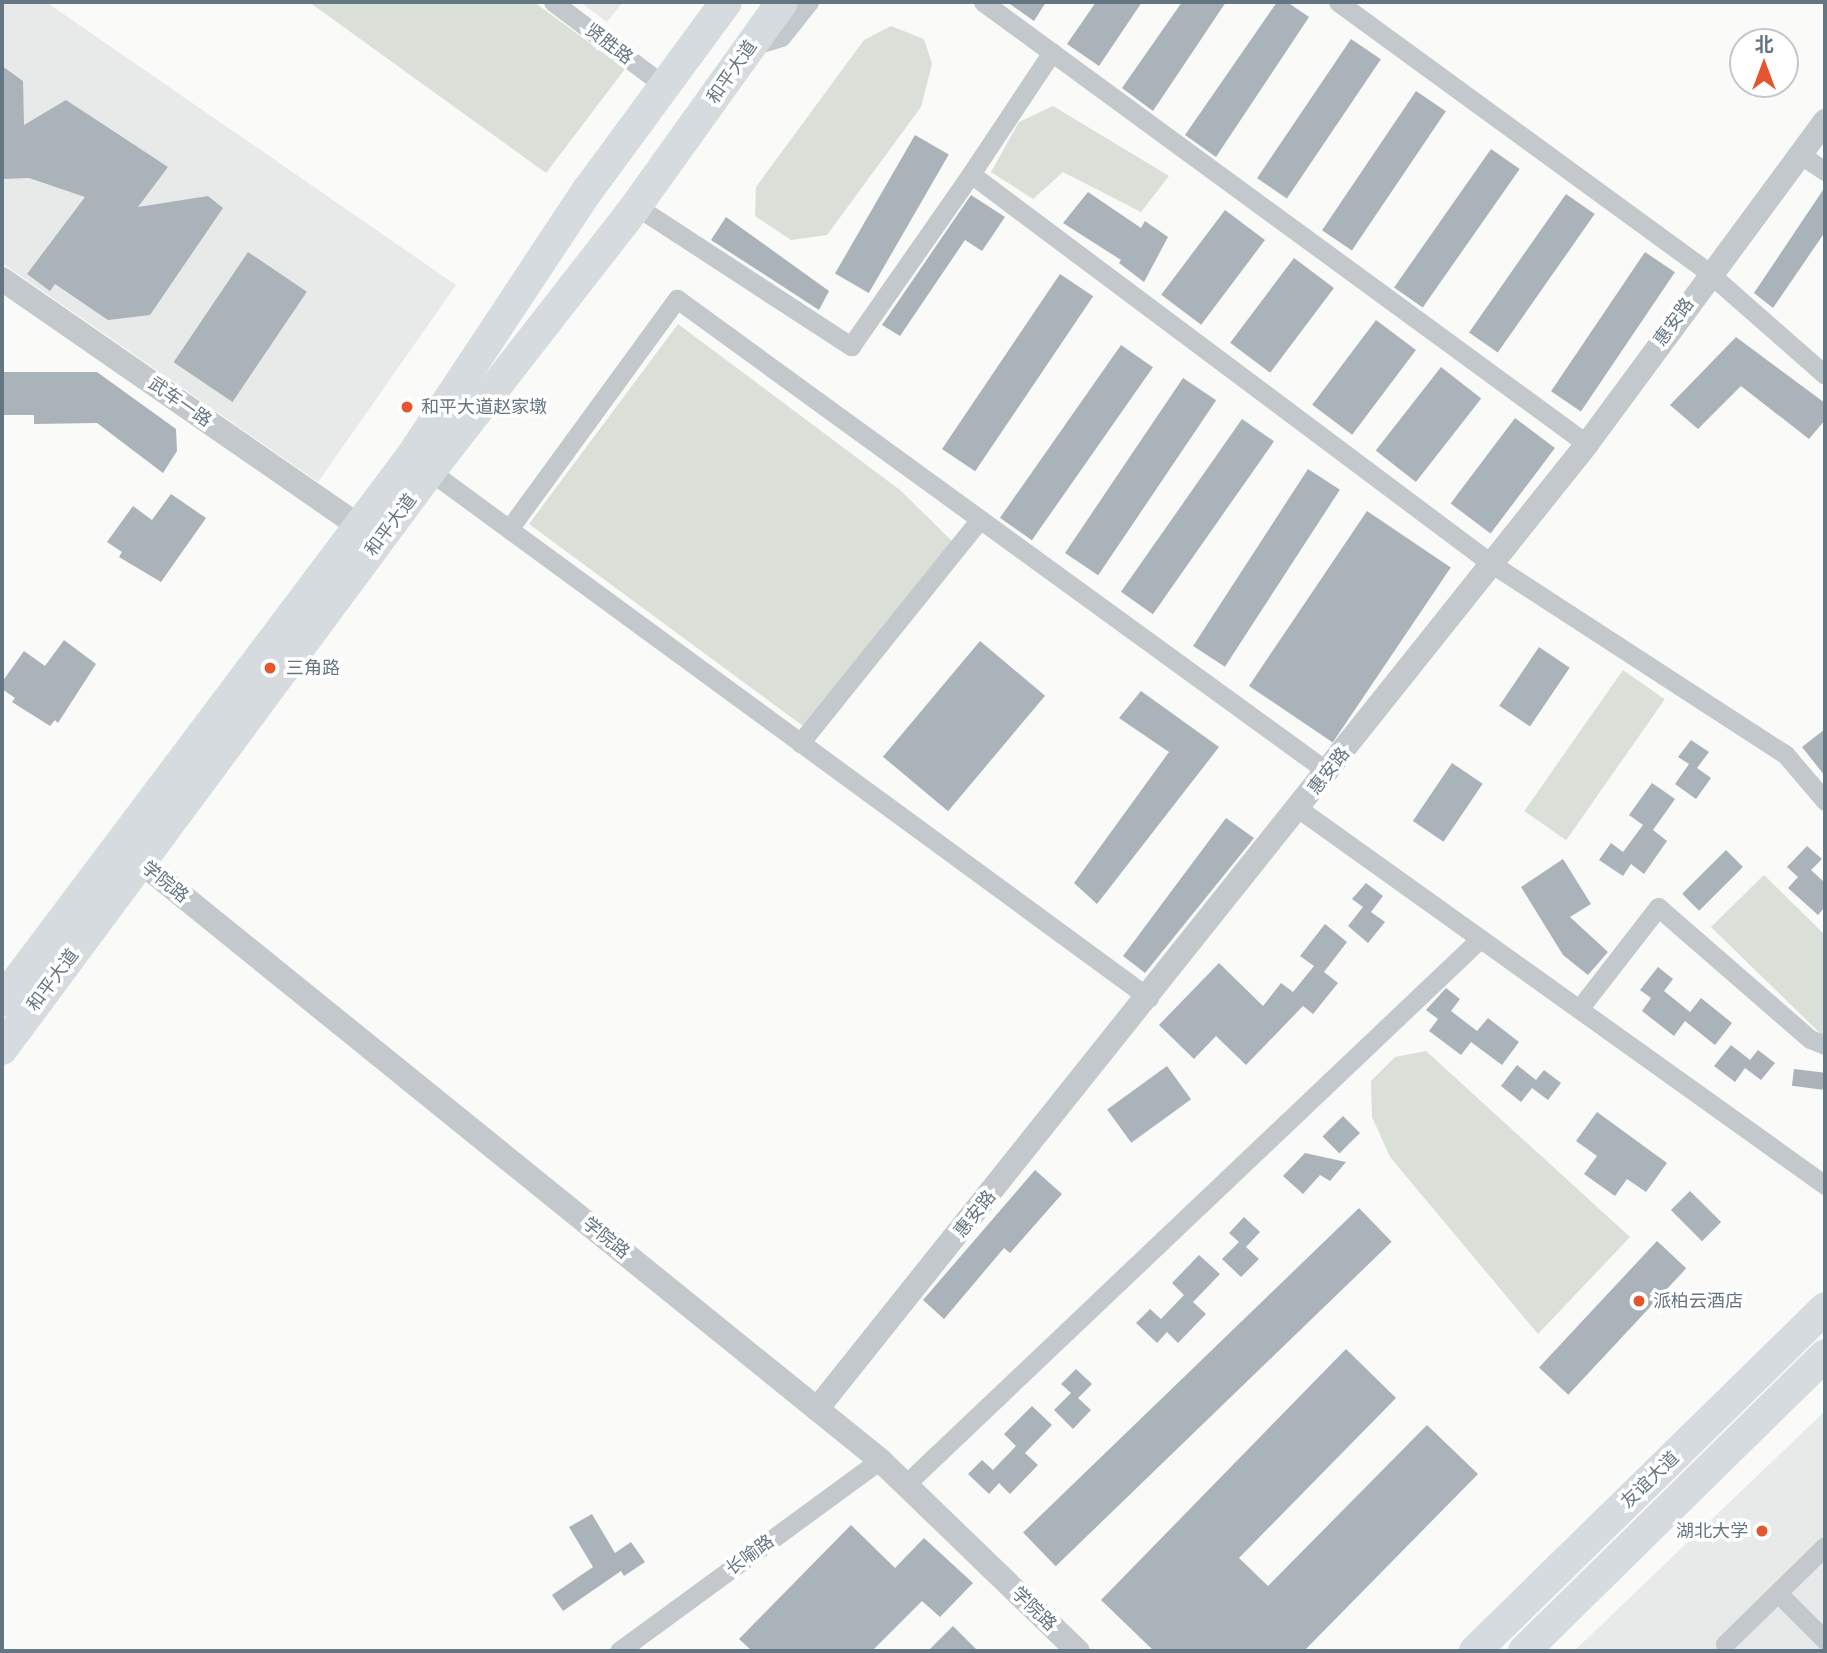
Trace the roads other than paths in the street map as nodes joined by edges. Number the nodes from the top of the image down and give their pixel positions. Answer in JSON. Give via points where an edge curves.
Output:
{"nodes":[{"id":1,"x":553,"y":2,"type":"edge"},
{"id":2,"x":726,"y":2,"type":"edge"},
{"id":3,"x":782,"y":2,"type":"edge"},
{"id":4,"x":809,"y":2,"type":"edge"},
{"id":5,"x":983,"y":2,"type":"edge"},
{"id":6,"x":1338,"y":2,"type":"edge"},
{"id":7,"x":750,"y":47,"type":"junction"},
{"id":8,"x":1052,"y":52,"type":"junction"},
{"id":9,"x":665,"y":86,"type":"junction"},
{"id":10,"x":1825,"y":121,"type":"edge"},
{"id":11,"x":1801,"y":155,"type":"junction"},
{"id":12,"x":1825,"y":171,"type":"edge"},
{"id":13,"x":971,"y":174,"type":"junction"},
{"id":14,"x":636,"y":206,"type":"junction"},
{"id":15,"x":1709,"y":273,"type":"junction"},
{"id":16,"x":2,"y":279,"type":"edge"},
{"id":17,"x":1825,"y":375,"type":"edge"},
{"id":18,"x":1587,"y":444,"type":"junction"},
{"id":19,"x":420,"y":464,"type":"junction"},
{"id":20,"x":980,"y":519,"type":"junction"},
{"id":21,"x":359,"y":526,"type":"junction"},
{"id":22,"x":509,"y":529,"type":"junction"},
{"id":23,"x":1492,"y":564,"type":"junction"},
{"id":24,"x":800,"y":743,"type":"junction"},
{"id":25,"x":1328,"y":772,"type":"junction"},
{"id":26,"x":1825,"y":801,"type":"edge"},
{"id":27,"x":1299,"y":809,"type":"junction"},
{"id":28,"x":130,"y":853,"type":"junction"},
{"id":29,"x":1480,"y":939,"type":"junction"},
{"id":30,"x":1149,"y":998,"type":"junction"},
{"id":31,"x":2,"y":1001,"type":"edge"},
{"id":32,"x":1579,"y":1009,"type":"junction"},
{"id":33,"x":1825,"y":1045,"type":"edge"},
{"id":34,"x":2,"y":1049,"type":"edge"},
{"id":35,"x":1825,"y":1185,"type":"edge"},
{"id":36,"x":1825,"y":1308,"type":"edge"},
{"id":37,"x":1825,"y":1355,"type":"edge"},
{"id":38,"x":817,"y":1409,"type":"junction"},
{"id":39,"x":880,"y":1460,"type":"junction"},
{"id":40,"x":906,"y":1484,"type":"junction"},
{"id":41,"x":1825,"y":1546,"type":"edge"},
{"id":42,"x":1779,"y":1594,"type":"junction"},
{"id":43,"x":1825,"y":1640,"type":"edge"},
{"id":44,"x":1725,"y":1644,"type":"dead end"},
{"id":45,"x":620,"y":1651,"type":"edge"},
{"id":46,"x":1078,"y":1651,"type":"edge"},
{"id":47,"x":1475,"y":1651,"type":"edge"},
{"id":48,"x":1524,"y":1651,"type":"edge"}],
"edges":[{"from":1,"to":9,"type":"street","name":"贤胜路"},
{"from":2,"to":9,"type":"main road","name":"和平大道"},
{"from":3,"to":7,"type":"main road","name":"和平大道"},
{"from":4,"to":7,"type":"street","via":[[781,37]]},
{"from":5,"to":8,"type":"street"},
{"from":6,"to":15,"type":"street"},
{"from":7,"to":14,"type":"main road","name":"和平大道"},
{"from":8,"to":13,"type":"street"},
{"from":8,"to":18,"type":"street"},
{"from":9,"to":19,"type":"main road","name":"和平大道","via":[[587,190]]},
{"from":10,"to":11,"type":"street","name":"惠安路"},
{"from":11,"to":12,"type":"street"},
{"from":11,"to":15,"type":"street","name":"惠安路"},
{"from":13,"to":14,"type":"street","via":[[851,346]]},
{"from":13,"to":23,"type":"street"},
{"from":14,"to":19,"type":"main road","name":"和平大道"},
{"from":15,"to":17,"type":"street"},
{"from":15,"to":18,"type":"street","name":"惠安路"},
{"from":16,"to":21,"type":"street","name":"武车一路"},
{"from":18,"to":23,"type":"street","name":"惠安路"},
{"from":19,"to":21,"type":"main road","name":"和平大道"},
{"from":19,"to":22,"type":"street"},
{"from":19,"to":28,"type":"main road","name":"和平大道"},
{"from":20,"to":22,"type":"street","via":[[677,299]]},
{"from":20,"to":24,"type":"street"},
{"from":20,"to":25,"type":"street"},
{"from":21,"to":28,"type":"main road","name":"和平大道"},
{"from":22,"to":24,"type":"street"},
{"from":23,"to":25,"type":"street","name":"惠安路"},
{"from":23,"to":26,"type":"street","via":[[1785,754]]},
{"from":24,"to":30,"type":"street"},
{"from":25,"to":27,"type":"street","name":"惠安路"},
{"from":27,"to":29,"type":"street"},
{"from":27,"to":30,"type":"street","name":"惠安路"},
{"from":28,"to":31,"type":"main road","name":"和平大道"},
{"from":28,"to":34,"type":"main road","name":"和平大道"},
{"from":28,"to":38,"type":"street","name":"学院路"},
{"from":29,"to":32,"type":"street"},
{"from":29,"to":40,"type":"street"},
{"from":30,"to":38,"type":"street","name":"惠安路"},
{"from":32,"to":33,"type":"street","via":[[1658,906],[1811,1039]]},
{"from":32,"to":35,"type":"street"},
{"from":36,"to":47,"type":"main road","name":"友谊大道"},
{"from":37,"to":48,"type":"main road","name":"友谊大道"},
{"from":38,"to":39,"type":"street","name":"学院路"},
{"from":39,"to":40,"type":"street","name":"学院路"},
{"from":39,"to":45,"type":"street","name":"长喻路"},
{"from":40,"to":46,"type":"street","name":"学院路"},
{"from":41,"to":42,"type":"street"},
{"from":42,"to":43,"type":"street"},
{"from":42,"to":44,"type":"street"}]}
